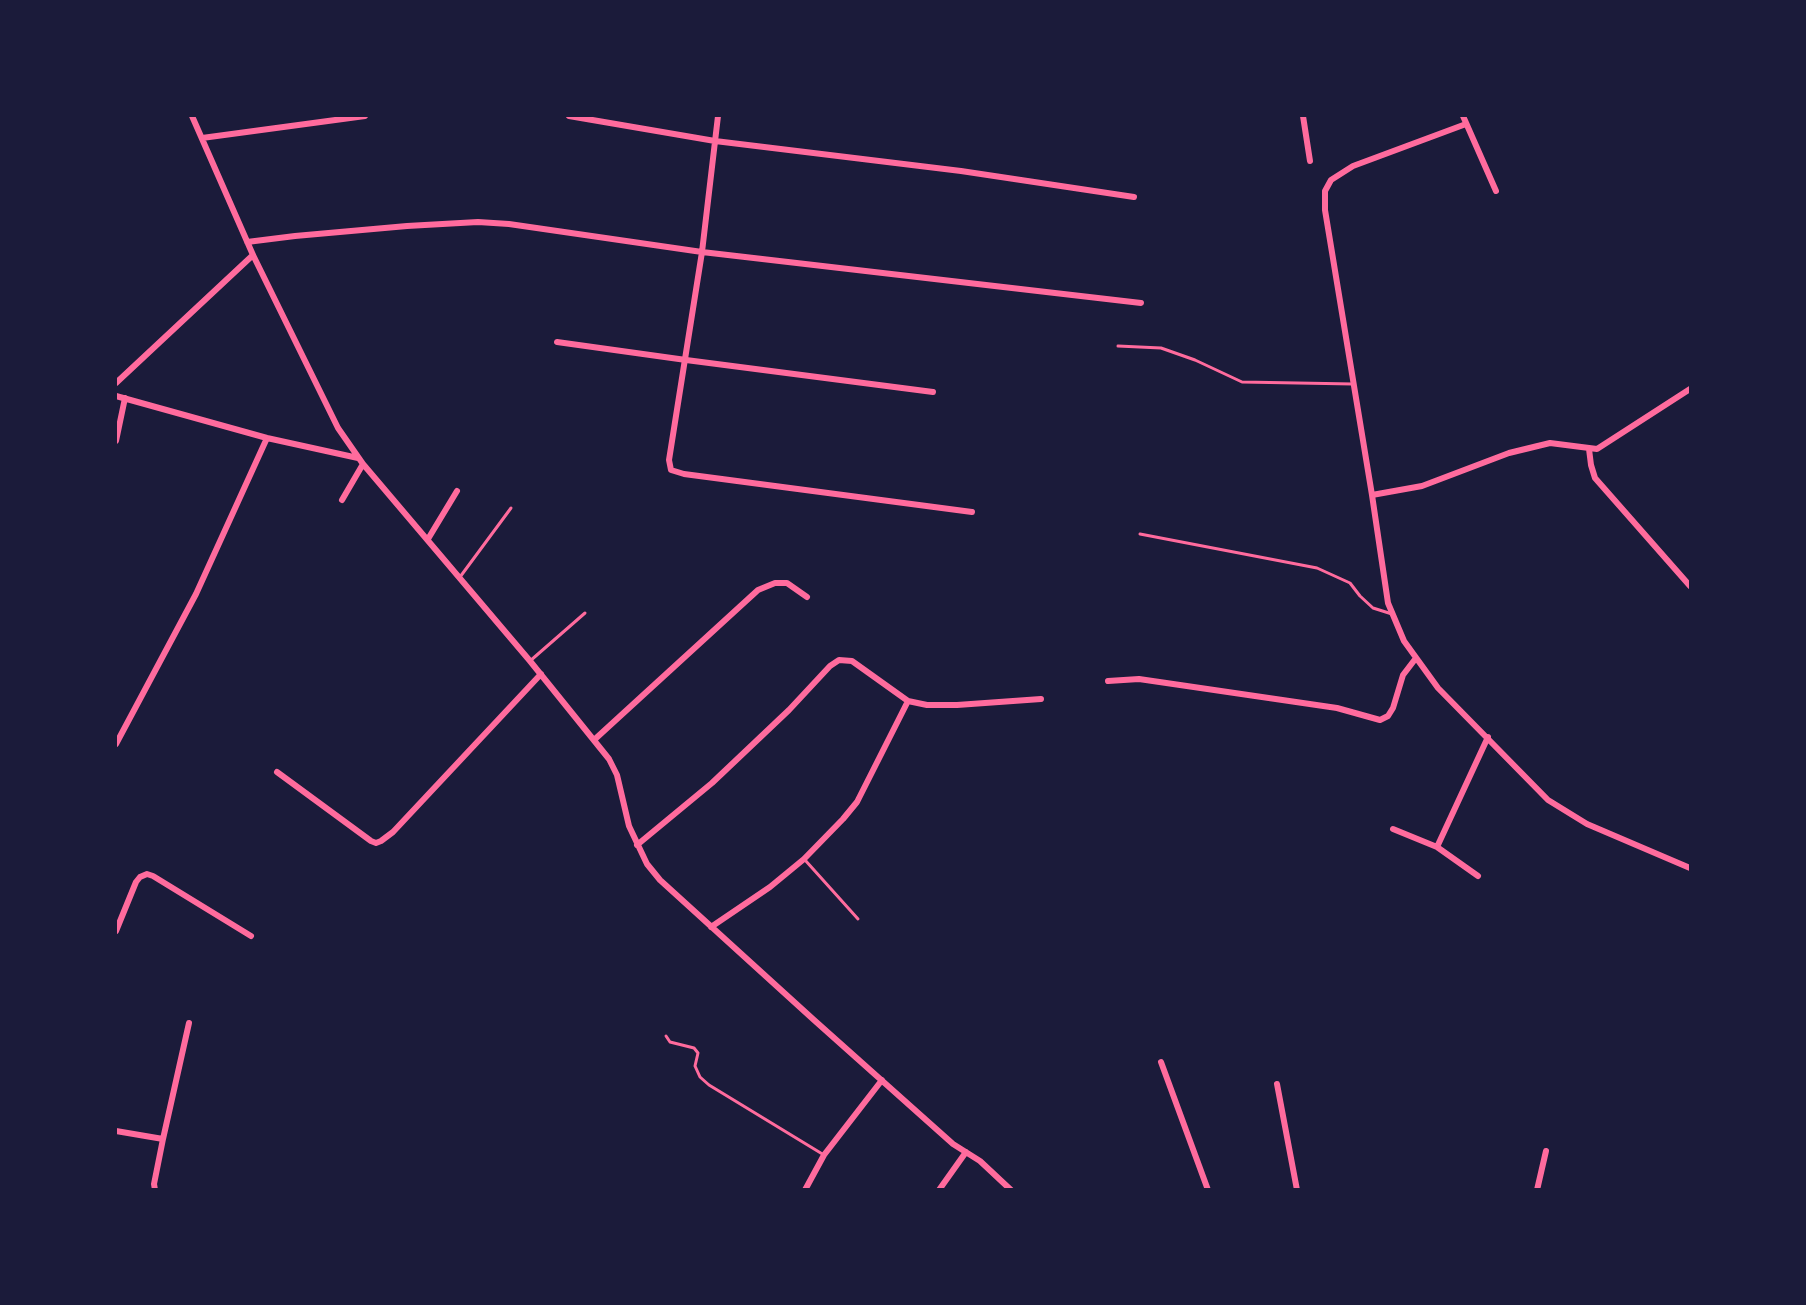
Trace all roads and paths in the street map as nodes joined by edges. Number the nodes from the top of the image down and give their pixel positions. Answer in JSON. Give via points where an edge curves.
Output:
{"nodes":[{"id":1,"x":192,"y":116,"type":"edge"},
{"id":2,"x":365,"y":116,"type":"edge"},
{"id":3,"x":569,"y":116,"type":"edge"},
{"id":4,"x":718,"y":116,"type":"edge"},
{"id":5,"x":1303,"y":116,"type":"edge"},
{"id":6,"x":1463,"y":116,"type":"edge"},
{"id":7,"x":1466,"y":124,"type":"junction"},
{"id":8,"x":202,"y":138,"type":"junction"},
{"id":9,"x":715,"y":141,"type":"junction"},
{"id":10,"x":1310,"y":161,"type":"dead end"},
{"id":11,"x":1496,"y":191,"type":"dead end"},
{"id":12,"x":1134,"y":197,"type":"dead end"},
{"id":13,"x":247,"y":242,"type":"junction"},
{"id":14,"x":702,"y":252,"type":"junction"},
{"id":15,"x":253,"y":255,"type":"junction"},
{"id":16,"x":1141,"y":303,"type":"dead end"},
{"id":17,"x":557,"y":342,"type":"dead end"},
{"id":18,"x":1118,"y":345,"type":"dead end"},
{"id":19,"x":686,"y":360,"type":"junction"},
{"id":20,"x":116,"y":383,"type":"edge"},
{"id":21,"x":1353,"y":384,"type":"junction"},
{"id":22,"x":1690,"y":389,"type":"edge"},
{"id":23,"x":933,"y":392,"type":"dead end"},
{"id":24,"x":116,"y":396,"type":"edge"},
{"id":25,"x":125,"y":398,"type":"junction"},
{"id":26,"x":267,"y":438,"type":"junction"},
{"id":27,"x":116,"y":441,"type":"edge"},
{"id":28,"x":1589,"y":449,"type":"junction"},
{"id":29,"x":361,"y":461,"type":"junction"},
{"id":30,"x":457,"y":491,"type":"dead end"},
{"id":31,"x":1372,"y":495,"type":"junction"},
{"id":32,"x":342,"y":500,"type":"dead end"},
{"id":33,"x":511,"y":508,"type":"dead end"},
{"id":34,"x":972,"y":512,"type":"dead end"},
{"id":35,"x":1140,"y":534,"type":"dead end"},
{"id":36,"x":428,"y":539,"type":"junction"},
{"id":37,"x":459,"y":577,"type":"junction"},
{"id":38,"x":1690,"y":586,"type":"edge"},
{"id":39,"x":807,"y":597,"type":"dead end"},
{"id":40,"x":585,"y":613,"type":"dead end"},
{"id":41,"x":1392,"y":614,"type":"junction"},
{"id":42,"x":1416,"y":658,"type":"junction"},
{"id":43,"x":530,"y":661,"type":"junction"},
{"id":44,"x":541,"y":674,"type":"junction"},
{"id":45,"x":1107,"y":681,"type":"dead end"},
{"id":46,"x":1041,"y":699,"type":"dead end"},
{"id":47,"x":908,"y":701,"type":"junction"},
{"id":48,"x":1488,"y":737,"type":"junction"},
{"id":49,"x":594,"y":740,"type":"junction"},
{"id":50,"x":116,"y":744,"type":"edge"},
{"id":51,"x":277,"y":772,"type":"dead end"},
{"id":52,"x":1393,"y":829,"type":"dead end"},
{"id":53,"x":637,"y":845,"type":"junction"},
{"id":54,"x":1437,"y":847,"type":"junction"},
{"id":55,"x":804,"y":859,"type":"junction"},
{"id":56,"x":1690,"y":868,"type":"edge"},
{"id":57,"x":1478,"y":876,"type":"dead end"},
{"id":58,"x":858,"y":919,"type":"dead end"},
{"id":59,"x":711,"y":927,"type":"junction"},
{"id":60,"x":116,"y":931,"type":"edge"},
{"id":61,"x":251,"y":936,"type":"dead end"},
{"id":62,"x":189,"y":1023,"type":"dead end"},
{"id":63,"x":666,"y":1036,"type":"dead end"},
{"id":64,"x":1161,"y":1062,"type":"dead end"},
{"id":65,"x":882,"y":1080,"type":"junction"},
{"id":66,"x":1278,"y":1084,"type":"dead end"},
{"id":67,"x":116,"y":1131,"type":"edge"},
{"id":68,"x":163,"y":1139,"type":"junction"},
{"id":69,"x":1546,"y":1151,"type":"dead end"},
{"id":70,"x":966,"y":1152,"type":"junction"},
{"id":71,"x":824,"y":1155,"type":"junction"},
{"id":72,"x":155,"y":1190,"type":"edge"},
{"id":73,"x":805,"y":1190,"type":"edge"},
{"id":74,"x":939,"y":1190,"type":"edge"},
{"id":75,"x":1011,"y":1190,"type":"edge"},
{"id":76,"x":1208,"y":1190,"type":"edge"},
{"id":77,"x":1297,"y":1190,"type":"edge"},
{"id":78,"x":1537,"y":1190,"type":"edge"}],
"edges":[{"from":1,"to":8,"type":"street"},
{"from":2,"to":8,"type":"street"},
{"from":3,"to":9,"type":"street"},
{"from":4,"to":9,"type":"street"},
{"from":5,"to":10,"type":"street"},
{"from":6,"to":7,"type":"street"},
{"from":7,"to":11,"type":"street"},
{"from":7,"to":21,"type":"street","via":[[1353,165],[1331,180],[1325,191]]},
{"from":8,"to":13,"type":"street"},
{"from":9,"to":12,"type":"street"},
{"from":9,"to":14,"type":"street"},
{"from":13,"to":14,"type":"street","via":[[478,222]]},
{"from":13,"to":15,"type":"street"},
{"from":14,"to":16,"type":"street"},
{"from":14,"to":19,"type":"street"},
{"from":15,"to":20,"type":"street"},
{"from":15,"to":29,"type":"street","via":[[329,412]]},
{"from":17,"to":19,"type":"street"},
{"from":18,"to":21,"type":"lane","via":[[1161,348],[1242,382]]},
{"from":19,"to":23,"type":"street"},
{"from":19,"to":34,"type":"street","via":[[670,470]]},
{"from":21,"to":31,"type":"street"},
{"from":22,"to":28,"type":"street","via":[[1605,445]]},
{"from":24,"to":25,"type":"street"},
{"from":25,"to":26,"type":"street"},
{"from":25,"to":27,"type":"street"},
{"from":26,"to":29,"type":"street"},
{"from":26,"to":50,"type":"street","via":[[196,594]]},
{"from":28,"to":31,"type":"street","via":[[1550,443],[1509,453],[1422,486]]},
{"from":28,"to":38,"type":"street","via":[[1595,478]]},
{"from":29,"to":32,"type":"street"},
{"from":29,"to":36,"type":"street"},
{"from":30,"to":36,"type":"street"},
{"from":31,"to":41,"type":"street"},
{"from":33,"to":37,"type":"lane"},
{"from":35,"to":41,"type":"lane","via":[[1317,568],[1350,583],[1373,608]]},
{"from":36,"to":37,"type":"street"},
{"from":37,"to":43,"type":"street"},
{"from":39,"to":49,"type":"street","via":[[787,584],[775,583],[758,590]]},
{"from":40,"to":43,"type":"lane"},
{"from":41,"to":42,"type":"street"},
{"from":42,"to":45,"type":"street","via":[[1403,675],[1393,708],[1380,720],[1337,708],[1139,679]]},
{"from":42,"to":48,"type":"street","via":[[1438,688]]},
{"from":43,"to":44,"type":"street"},
{"from":44,"to":49,"type":"street"},
{"from":44,"to":51,"type":"street","via":[[393,832],[376,843]]},
{"from":46,"to":47,"type":"street","via":[[957,705]]},
{"from":47,"to":53,"type":"street","via":[[852,661],[839,660],[712,783]]},
{"from":47,"to":55,"type":"street","via":[[857,802]]},
{"from":48,"to":54,"type":"street"},
{"from":48,"to":56,"type":"street","via":[[1561,810]]},
{"from":49,"to":53,"type":"street","via":[[617,775]]},
{"from":52,"to":54,"type":"street"},
{"from":53,"to":59,"type":"street","via":[[660,880]]},
{"from":54,"to":57,"type":"street"},
{"from":55,"to":58,"type":"lane"},
{"from":55,"to":59,"type":"street"},
{"from":59,"to":65,"type":"street"},
{"from":60,"to":61,"type":"street","via":[[136,882],[147,874]]},
{"from":62,"to":68,"type":"street"},
{"from":63,"to":71,"type":"lane","via":[[670,1042],[694,1048],[698,1053],[695,1066],[710,1085]]},
{"from":64,"to":76,"type":"street"},
{"from":65,"to":70,"type":"street"},
{"from":65,"to":71,"type":"street"},
{"from":66,"to":77,"type":"street"},
{"from":67,"to":68,"type":"street"},
{"from":68,"to":72,"type":"street"},
{"from":69,"to":78,"type":"street"},
{"from":70,"to":74,"type":"street"},
{"from":70,"to":75,"type":"street"},
{"from":71,"to":73,"type":"street"}]}
